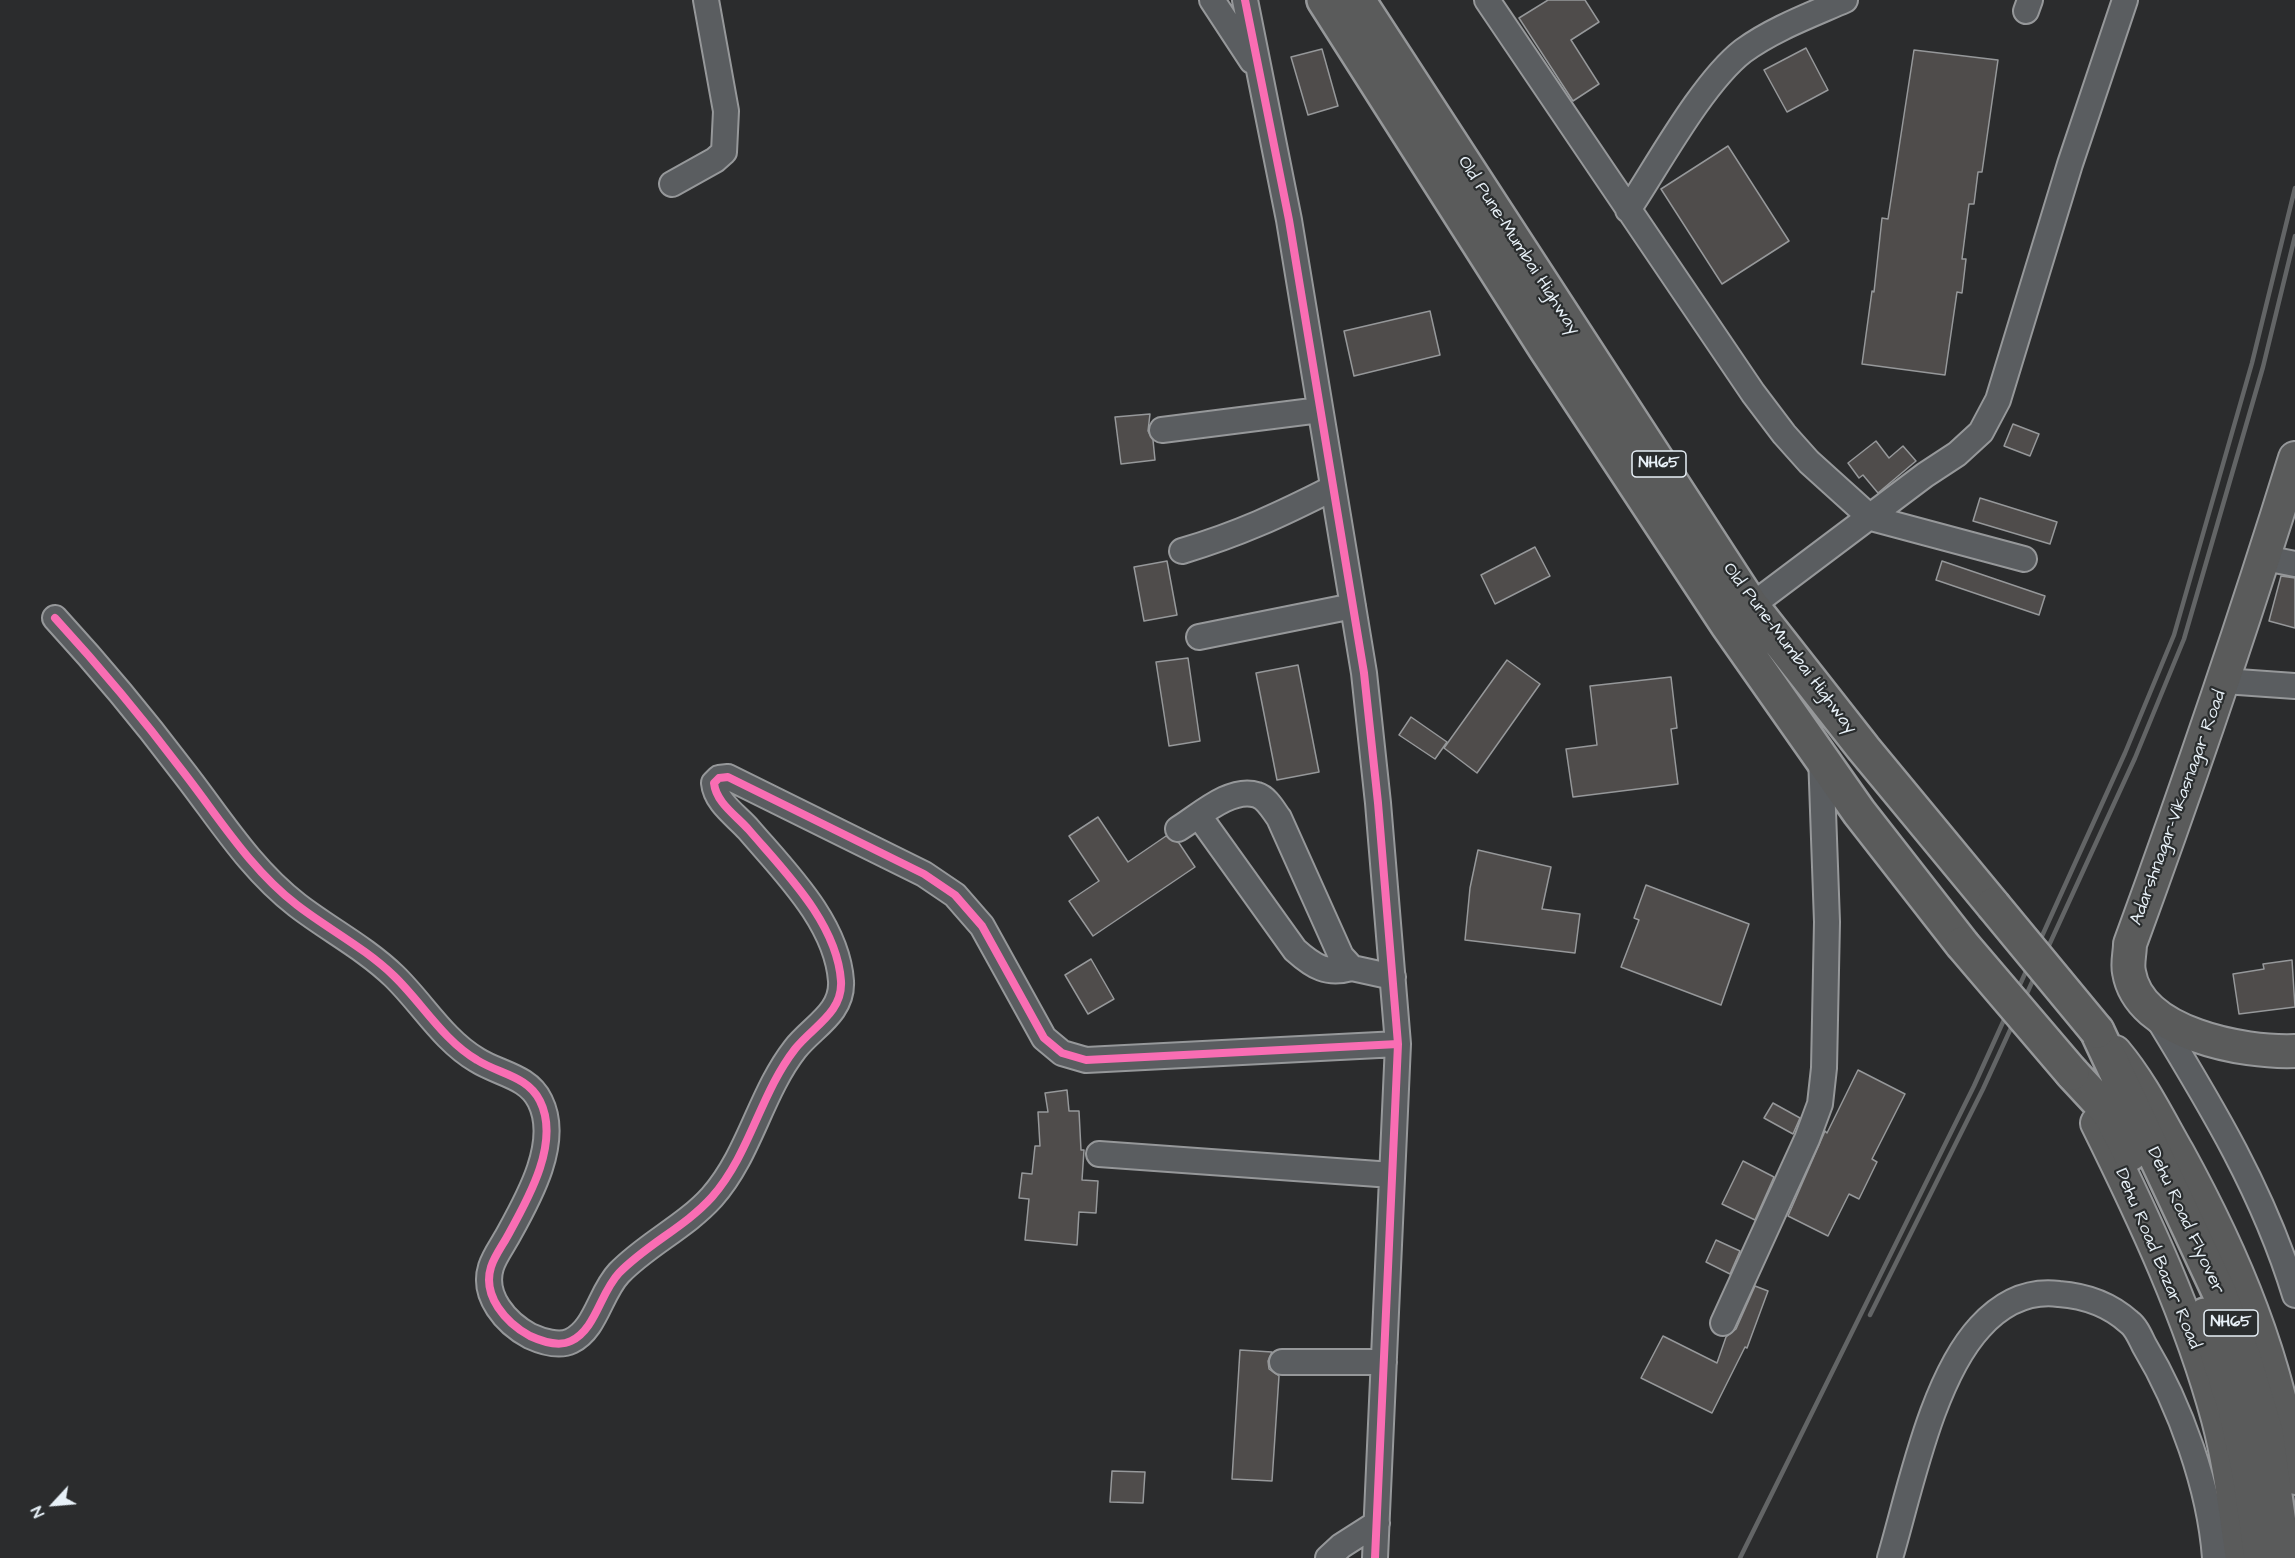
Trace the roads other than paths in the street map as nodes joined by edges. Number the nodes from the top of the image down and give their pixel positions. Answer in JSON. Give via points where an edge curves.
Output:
{"nodes":[{"id":1,"x":706,"y":0,"type":"edge"},
{"id":2,"x":1212,"y":0,"type":"edge"},
{"id":3,"x":1245,"y":0,"type":"edge"},
{"id":4,"x":1324,"y":0,"type":"edge"},
{"id":5,"x":1358,"y":0,"type":"edge"},
{"id":6,"x":1487,"y":0,"type":"edge"},
{"id":7,"x":1845,"y":0,"type":"edge"},
{"id":8,"x":2125,"y":0,"type":"edge"},
{"id":9,"x":1259,"y":73,"type":"junction"},
{"id":10,"x":672,"y":184,"type":"dead end"},
{"id":11,"x":1628,"y":210,"type":"junction"},
{"id":12,"x":1320,"y":410,"type":"junction"},
{"id":13,"x":1162,"y":430,"type":"dead end"},
{"id":14,"x":2295,"y":458,"type":"edge"},
{"id":15,"x":1333,"y":488,"type":"junction"},
{"id":16,"x":1871,"y":518,"type":"junction"},
{"id":17,"x":1182,"y":551,"type":"dead end"},
{"id":18,"x":2024,"y":559,"type":"dead end"},
{"id":19,"x":2280,"y":561,"type":"edge"},
{"id":20,"x":1353,"y":606,"type":"junction"},
{"id":21,"x":1739,"y":615,"type":"junction"},
{"id":22,"x":55,"y":618,"type":"dead end"},
{"id":23,"x":1199,"y":637,"type":"dead end"},
{"id":24,"x":2224,"y":681,"type":"junction"},
{"id":25,"x":2295,"y":686,"type":"edge"},
{"id":26,"x":1821,"y":755,"type":"junction"},
{"id":27,"x":1199,"y":816,"type":"junction"},
{"id":28,"x":1178,"y":829,"type":"dead end"},
{"id":29,"x":1962,"y":944,"type":"joint"},
{"id":30,"x":1352,"y":968,"type":"junction"},
{"id":31,"x":1393,"y":977,"type":"junction"},
{"id":32,"x":2157,"y":1017,"type":"junction"},
{"id":33,"x":2097,"y":1031,"type":"junction"},
{"id":34,"x":1398,"y":1044,"type":"junction"},
{"id":35,"x":2295,"y":1051,"type":"edge"},
{"id":36,"x":2072,"y":1073,"type":"junction"},
{"id":37,"x":2121,"y":1109,"type":"junction"},
{"id":38,"x":1099,"y":1154,"type":"dead end"},
{"id":39,"x":1392,"y":1175,"type":"junction"},
{"id":40,"x":2295,"y":1295,"type":"edge"},
{"id":41,"x":1723,"y":1323,"type":"dead end"},
{"id":42,"x":1282,"y":1362,"type":"dead end"},
{"id":43,"x":1384,"y":1362,"type":"junction"},
{"id":44,"x":2295,"y":1478,"type":"edge"},
{"id":45,"x":1377,"y":1523,"type":"junction"},
{"id":46,"x":1328,"y":1558,"type":"edge"},
{"id":47,"x":1376,"y":1558,"type":"edge"},
{"id":48,"x":1890,"y":1558,"type":"edge"},
{"id":49,"x":2215,"y":1558,"type":"edge"},
{"id":50,"x":2242,"y":1558,"type":"edge"},
{"id":51,"x":2261,"y":1558,"type":"edge"},
{"id":52,"x":2284,"y":1558,"type":"edge"}],
"edges":[{"from":1,"to":10,"type":"street","via":[[726,111],[724,152]]},
{"from":2,"to":9,"type":"street"},
{"from":3,"to":9,"type":"street"},
{"from":4,"to":21,"type":"highway","name":"Old Pune–Mumbai Highway","number":"NH65","via":[[1540,340]]},
{"from":5,"to":21,"type":"highway","name":"Old Pune–Mumbai Highway","number":"NH65"},
{"from":6,"to":11,"type":"street"},
{"from":7,"to":11,"type":"street","via":[[1773,33],[1738,56],[1708,88]]},
{"from":8,"to":16,"type":"street","via":[[1998,400],[1981,432]]},
{"from":9,"to":12,"type":"street","via":[[1289,220]]},
{"from":11,"to":16,"type":"street","via":[[1784,434]]},
{"from":12,"to":13,"type":"street"},
{"from":12,"to":15,"type":"street"},
{"from":14,"to":19,"type":"main road","name":"Adarshnagar-Vikasnagar Road"},
{"from":15,"to":17,"type":"street","via":[[1252,528]]},
{"from":15,"to":20,"type":"street"},
{"from":16,"to":18,"type":"street"},
{"from":16,"to":21,"type":"street"},
{"from":19,"to":24,"type":"main road","name":"Adarshnagar-Vikasnagar Road"},
{"from":20,"to":23,"type":"street"},
{"from":20,"to":31,"type":"street","via":[[1377,791]]},
{"from":21,"to":26,"type":"highway","name":"Old Pune–Mumbai Highway","number":"NH65"},
{"from":21,"to":33,"type":"highway","name":"Old Pune–Mumbai Highway","number":"NH65","bridge":true,"via":[[1864,749]]},
{"from":22,"to":34,"type":"street","via":[[129,702],[256,869],[296,904],[391,973],[456,1046],[480,1062],[526,1082],[540,1101],[546,1123],[544,1153],[534,1188],[491,1266],[489,1286],[496,1305],[511,1323],[531,1336],[559,1345],[587,1329],[602,1295],[619,1273],[707,1203],[727,1180],[777,1078],[797,1047],[834,1010],[842,988],[839,962],[824,929],[801,894],[719,798],[714,783],[719,778],[728,777],[831,826],[924,874],[955,895],[982,926],[1044,1038],[1062,1053],[1086,1060]]},
{"from":24,"to":25,"type":"street"},
{"from":24,"to":32,"type":"main road","name":"Adarshnagar-Vikasnagar Road","via":[[2130,944],[2129,972],[2140,998]]},
{"from":26,"to":29,"type":"highway","name":"Old Pune–Mumbai Highway","via":[[1859,812]]},
{"from":26,"to":41,"type":"street","via":[[1827,922],[1820,1104]]},
{"from":27,"to":28,"type":"street"},
{"from":27,"to":30,"type":"street","via":[[1295,950],[1324,970]]},
{"from":27,"to":30,"type":"street","via":[[1241,793],[1257,795],[1268,802],[1341,956]]},
{"from":29,"to":36,"type":"highway","name":"Dehu Road Flyover","bridge":true},
{"from":30,"to":31,"type":"street"},
{"from":31,"to":34,"type":"street"},
{"from":32,"to":35,"type":"main road","name":"Adarshnagar-Vikasnagar Road","via":[[2218,1041],[2259,1050]]},
{"from":32,"to":40,"type":"street","via":[[2241,1159],[2281,1248]]},
{"from":33,"to":37,"type":"highway","name":"Dehu Road Flyover","number":"NH65"},
{"from":33,"to":44,"type":"main road","via":[[2137,1078],[2214,1218],[2244,1286],[2281,1401]]},
{"from":34,"to":39,"type":"street"},
{"from":36,"to":37,"type":"highway","name":"Dehu Road Flyover","number":"NH65"},
{"from":36,"to":50,"type":"main road","name":"Dehu Road Bazar Road","via":[[2185,1316],[2218,1420]]},
{"from":37,"to":51,"type":"highway","name":"Dehu Road Flyover","number":"NH65","via":[[2192,1278],[2216,1348],[2235,1409]]},
{"from":37,"to":52,"type":"highway","name":"Dehu Road Flyover","number":"NH65","via":[[2219,1292],[2244,1358],[2266,1432]]},
{"from":38,"to":39,"type":"street"},
{"from":39,"to":43,"type":"street"},
{"from":42,"to":43,"type":"street"},
{"from":43,"to":45,"type":"street"},
{"from":45,"to":46,"type":"street"},
{"from":45,"to":47,"type":"street"},
{"from":48,"to":49,"type":"street","via":[[1935,1410],[1958,1360],[1979,1328],[2004,1305],[2025,1295],[2051,1293],[2077,1295],[2103,1304],[2131,1323],[2178,1416],[2203,1490],[2213,1529]]}]}
